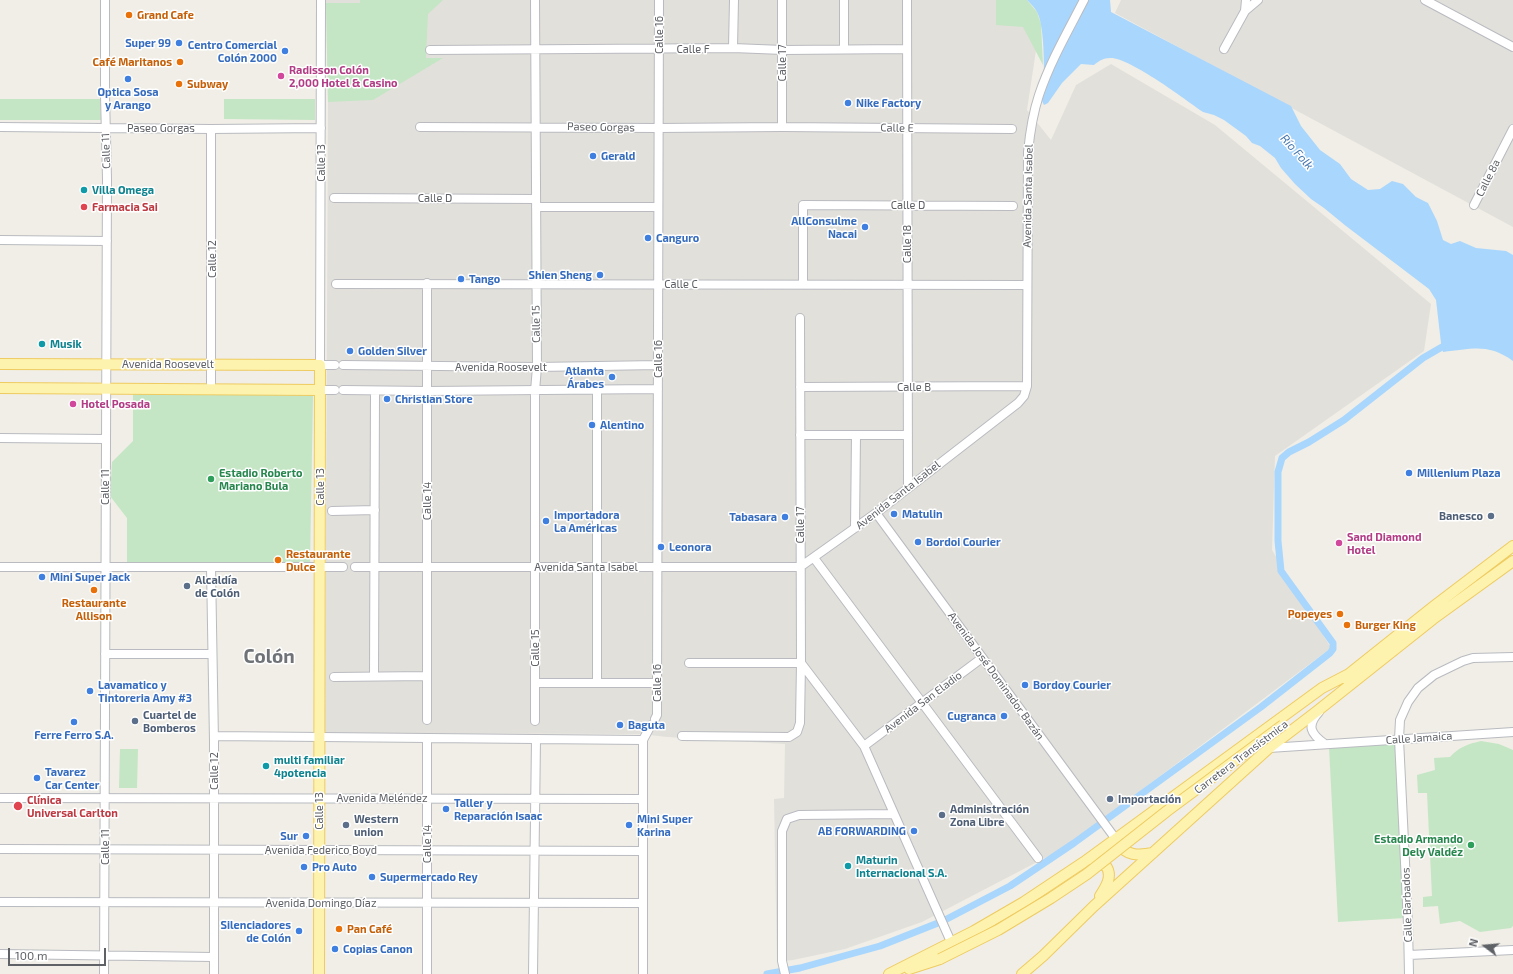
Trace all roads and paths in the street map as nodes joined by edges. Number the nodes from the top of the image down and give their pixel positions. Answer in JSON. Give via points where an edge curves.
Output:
{"nodes":[{"id":1,"x":105,"y":0,"type":"edge"},
{"id":2,"x":321,"y":0,"type":"edge"},
{"id":3,"x":535,"y":0,"type":"edge"},
{"id":4,"x":659,"y":0,"type":"edge"},
{"id":5,"x":734,"y":0,"type":"edge"},
{"id":6,"x":782,"y":0,"type":"edge"},
{"id":7,"x":844,"y":0,"type":"edge"},
{"id":8,"x":907,"y":0,"type":"edge"},
{"id":9,"x":1084,"y":0,"type":"edge"},
{"id":10,"x":1246,"y":0,"type":"edge"},
{"id":11,"x":1258,"y":0,"type":"edge"},
{"id":12,"x":1425,"y":0,"type":"edge"},
{"id":13,"x":1245,"y":11,"type":"junction"},
{"id":14,"x":1513,"y":47,"type":"edge"},
{"id":15,"x":733,"y":48,"type":"junction"},
{"id":16,"x":844,"y":48,"type":"junction"},
{"id":17,"x":907,"y":48,"type":"junction"},
{"id":18,"x":659,"y":49,"type":"junction"},
{"id":19,"x":1224,"y":49,"type":"dead end"},
{"id":20,"x":430,"y":50,"type":"dead end"},
{"id":21,"x":535,"y":50,"type":"junction"},
{"id":22,"x":782,"y":50,"type":"junction"},
{"id":23,"x":0,"y":127,"type":"edge"},
{"id":24,"x":420,"y":127,"type":"dead end"},
{"id":25,"x":535,"y":127,"type":"junction"},
{"id":26,"x":782,"y":127,"type":"junction"},
{"id":27,"x":321,"y":128,"type":"junction"},
{"id":28,"x":658,"y":128,"type":"junction"},
{"id":29,"x":907,"y":128,"type":"junction"},
{"id":30,"x":105,"y":129,"type":"junction"},
{"id":31,"x":211,"y":129,"type":"junction"},
{"id":32,"x":1012,"y":129,"type":"dead end"},
{"id":33,"x":1513,"y":129,"type":"edge"},
{"id":34,"x":328,"y":198,"type":"junction"},
{"id":35,"x":536,"y":203,"type":"junction"},
{"id":36,"x":1474,"y":205,"type":"dead end"},
{"id":37,"x":658,"y":206,"type":"junction"},
{"id":38,"x":907,"y":206,"type":"junction"},
{"id":39,"x":1013,"y":206,"type":"dead end"},
{"id":40,"x":0,"y":240,"type":"edge"},
{"id":41,"x":107,"y":241,"type":"junction"},
{"id":42,"x":427,"y":283,"type":"junction"},
{"id":43,"x":536,"y":283,"type":"junction"},
{"id":44,"x":328,"y":284,"type":"junction"},
{"id":45,"x":658,"y":284,"type":"junction"},
{"id":46,"x":803,"y":284,"type":"junction"},
{"id":47,"x":908,"y":285,"type":"junction"},
{"id":48,"x":1027,"y":285,"type":"junction"},
{"id":49,"x":800,"y":318,"type":"dead end"},
{"id":50,"x":0,"y":364,"type":"edge"},
{"id":51,"x":106,"y":364,"type":"junction"},
{"id":52,"x":212,"y":364,"type":"junction"},
{"id":53,"x":320,"y":365,"type":"junction"},
{"id":54,"x":658,"y":365,"type":"junction"},
{"id":55,"x":428,"y":367,"type":"junction"},
{"id":56,"x":536,"y":367,"type":"junction"},
{"id":57,"x":1027,"y":386,"type":"junction"},
{"id":58,"x":908,"y":387,"type":"junction"},
{"id":59,"x":0,"y":388,"type":"edge"},
{"id":60,"x":800,"y":388,"type":"junction"},
{"id":61,"x":106,"y":389,"type":"junction"},
{"id":62,"x":212,"y":389,"type":"junction"},
{"id":63,"x":658,"y":389,"type":"junction"},
{"id":64,"x":320,"y":390,"type":"junction"},
{"id":65,"x":535,"y":390,"type":"junction"},
{"id":66,"x":597,"y":390,"type":"junction"},
{"id":67,"x":375,"y":391,"type":"junction"},
{"id":68,"x":427,"y":391,"type":"junction"},
{"id":69,"x":800,"y":435,"type":"junction"},
{"id":70,"x":856,"y":435,"type":"junction"},
{"id":71,"x":908,"y":435,"type":"junction"},
{"id":72,"x":0,"y":438,"type":"edge"},
{"id":73,"x":105,"y":439,"type":"junction"},
{"id":74,"x":908,"y":488,"type":"junction"},
{"id":75,"x":375,"y":510,"type":"junction"},
{"id":76,"x":332,"y":511,"type":"dead end"},
{"id":77,"x":876,"y":513,"type":"junction"},
{"id":78,"x":855,"y":528,"type":"junction"},
{"id":79,"x":1513,"y":546,"type":"edge"},
{"id":80,"x":814,"y":558,"type":"junction"},
{"id":81,"x":1513,"y":561,"type":"edge"},
{"id":82,"x":0,"y":567,"type":"edge"},
{"id":83,"x":105,"y":567,"type":"junction"},
{"id":84,"x":211,"y":567,"type":"junction"},
{"id":85,"x":320,"y":567,"type":"junction"},
{"id":86,"x":343,"y":567,"type":"dead end"},
{"id":87,"x":355,"y":567,"type":"dead end"},
{"id":88,"x":375,"y":567,"type":"junction"},
{"id":89,"x":427,"y":567,"type":"junction"},
{"id":90,"x":536,"y":567,"type":"junction"},
{"id":91,"x":597,"y":567,"type":"junction"},
{"id":92,"x":657,"y":567,"type":"junction"},
{"id":93,"x":800,"y":567,"type":"junction"},
{"id":94,"x":105,"y":654,"type":"junction"},
{"id":95,"x":212,"y":654,"type":"junction"},
{"id":96,"x":1513,"y":657,"type":"edge"},
{"id":97,"x":982,"y":658,"type":"junction"},
{"id":98,"x":689,"y":663,"type":"dead end"},
{"id":99,"x":801,"y":663,"type":"junction"},
{"id":100,"x":1349,"y":674,"type":"junction"},
{"id":101,"x":374,"y":676,"type":"junction"},
{"id":102,"x":427,"y":676,"type":"junction"},
{"id":103,"x":334,"y":677,"type":"dead end"},
{"id":104,"x":597,"y":683,"type":"junction"},
{"id":105,"x":657,"y":683,"type":"junction"},
{"id":106,"x":535,"y":684,"type":"junction"},
{"id":107,"x":922,"y":702,"type":"junction"},
{"id":108,"x":1326,"y":705,"type":"junction"},
{"id":109,"x":427,"y":720,"type":"dead end"},
{"id":110,"x":535,"y":721,"type":"dead end"},
{"id":111,"x":1513,"y":732,"type":"edge"},
{"id":112,"x":214,"y":736,"type":"junction"},
{"id":113,"x":682,"y":736,"type":"dead end"},
{"id":114,"x":320,"y":737,"type":"junction"},
{"id":115,"x":427,"y":738,"type":"junction"},
{"id":116,"x":536,"y":739,"type":"junction"},
{"id":117,"x":1399,"y":739,"type":"junction"},
{"id":118,"x":643,"y":740,"type":"junction"},
{"id":119,"x":1325,"y":744,"type":"junction"},
{"id":120,"x":864,"y":746,"type":"junction"},
{"id":121,"x":1269,"y":748,"type":"junction"},
{"id":122,"x":0,"y":798,"type":"edge"},
{"id":123,"x":105,"y":798,"type":"junction"},
{"id":124,"x":214,"y":798,"type":"junction"},
{"id":125,"x":319,"y":798,"type":"junction"},
{"id":126,"x":427,"y":798,"type":"junction"},
{"id":127,"x":536,"y":798,"type":"junction"},
{"id":128,"x":643,"y":799,"type":"junction"},
{"id":129,"x":894,"y":814,"type":"junction"},
{"id":130,"x":1115,"y":838,"type":"junction"},
{"id":131,"x":0,"y":849,"type":"edge"},
{"id":132,"x":105,"y":849,"type":"junction"},
{"id":133,"x":214,"y":850,"type":"junction"},
{"id":134,"x":319,"y":850,"type":"junction"},
{"id":135,"x":427,"y":850,"type":"junction"},
{"id":136,"x":534,"y":851,"type":"junction"},
{"id":137,"x":643,"y":851,"type":"junction"},
{"id":138,"x":1153,"y":853,"type":"junction"},
{"id":139,"x":1038,"y":858,"type":"dead end"},
{"id":140,"x":1084,"y":862,"type":"junction"},
{"id":141,"x":0,"y":902,"type":"edge"},
{"id":142,"x":104,"y":902,"type":"junction"},
{"id":143,"x":214,"y":902,"type":"junction"},
{"id":144,"x":319,"y":902,"type":"junction"},
{"id":145,"x":427,"y":903,"type":"junction"},
{"id":146,"x":533,"y":903,"type":"junction"},
{"id":147,"x":643,"y":903,"type":"junction"},
{"id":148,"x":1094,"y":906,"type":"junction"},
{"id":149,"x":951,"y":942,"type":"junction"},
{"id":150,"x":1513,"y":950,"type":"edge"},
{"id":151,"x":0,"y":954,"type":"edge"},
{"id":152,"x":1409,"y":955,"type":"junction"},
{"id":153,"x":104,"y":956,"type":"junction"},
{"id":154,"x":1043,"y":956,"type":"junction"},
{"id":155,"x":213,"y":957,"type":"junction"},
{"id":156,"x":104,"y":974,"type":"edge"},
{"id":157,"x":214,"y":974,"type":"edge"},
{"id":158,"x":319,"y":974,"type":"edge"},
{"id":159,"x":427,"y":974,"type":"edge"},
{"id":160,"x":533,"y":974,"type":"edge"},
{"id":161,"x":643,"y":974,"type":"edge"},
{"id":162,"x":785,"y":974,"type":"edge"},
{"id":163,"x":890,"y":974,"type":"edge"},
{"id":164,"x":1022,"y":974,"type":"edge"},
{"id":165,"x":1034,"y":974,"type":"edge"},
{"id":166,"x":1409,"y":974,"type":"edge"}],
"edges":[{"from":1,"to":30,"type":"street","name":"Calle 11"},
{"from":2,"to":27,"type":"street","name":"Calle 13"},
{"from":3,"to":21,"type":"street","name":"Calle 15"},
{"from":4,"to":18,"type":"street","name":"Calle 16"},
{"from":5,"to":15,"type":"street"},
{"from":6,"to":22,"type":"street","name":"Calle 17"},
{"from":7,"to":16,"type":"street"},
{"from":8,"to":17,"type":"street","name":"Calle 18"},
{"from":9,"to":48,"type":"street","name":"Avenida Santa Isabel","via":[[1049,71],[1032,120],[1028,152]]},
{"from":10,"to":13,"type":"street"},
{"from":11,"to":13,"type":"street"},
{"from":12,"to":14,"type":"street"},
{"from":13,"to":19,"type":"street"},
{"from":15,"to":18,"type":"street","name":"Calle F"},
{"from":15,"to":22,"type":"street","name":"Calle F"},
{"from":16,"to":17,"type":"street","name":"Calle F"},
{"from":16,"to":22,"type":"street","name":"Calle F"},
{"from":17,"to":29,"type":"street","name":"Calle 18"},
{"from":18,"to":21,"type":"street","name":"Calle F"},
{"from":18,"to":28,"type":"street","name":"Calle 16"},
{"from":20,"to":21,"type":"street","name":"Calle F"},
{"from":21,"to":25,"type":"street","name":"Calle 15"},
{"from":22,"to":26,"type":"street","name":"Calle 17"},
{"from":23,"to":30,"type":"street","name":"Paseo Gorgas"},
{"from":24,"to":25,"type":"street","name":"Paseo Gorgas"},
{"from":25,"to":28,"type":"street","name":"Paseo Gorgas"},
{"from":25,"to":35,"type":"street","name":"Calle 15"},
{"from":26,"to":28,"type":"street","name":"Paseo Gorgas"},
{"from":26,"to":29,"type":"street","name":"Calle E"},
{"from":27,"to":31,"type":"street","name":"Paseo Gorgas"},
{"from":27,"to":34,"type":"street","name":"Calle 13"},
{"from":28,"to":37,"type":"street","name":"Calle 16"},
{"from":29,"to":32,"type":"street","name":"Calle E"},
{"from":29,"to":38,"type":"street","name":"Calle 18"},
{"from":30,"to":31,"type":"street","name":"Paseo Gorgas"},
{"from":30,"to":41,"type":"street","name":"Calle 11"},
{"from":31,"to":52,"type":"street","name":"Calle 12"},
{"from":33,"to":36,"type":"street","name":"Calle 8a"},
{"from":34,"to":35,"type":"street","name":"Calle D"},
{"from":34,"to":44,"type":"street","name":"Calle 13"},
{"from":35,"to":37,"type":"street","name":"Calle D"},
{"from":35,"to":43,"type":"street","name":"Calle 15"},
{"from":37,"to":45,"type":"street","name":"Calle 16"},
{"from":38,"to":39,"type":"street","name":"Calle D"},
{"from":38,"to":46,"type":"street","name":"Calle D","via":[[803,205]]},
{"from":38,"to":47,"type":"street","name":"Calle 18"},
{"from":40,"to":41,"type":"street"},
{"from":41,"to":51,"type":"street","name":"Calle 11"},
{"from":42,"to":43,"type":"street","name":"Calle C"},
{"from":42,"to":44,"type":"street","name":"Calle C"},
{"from":42,"to":55,"type":"street","name":"Calle 14"},
{"from":43,"to":45,"type":"street","name":"Calle C"},
{"from":43,"to":56,"type":"street","name":"Calle 15"},
{"from":44,"to":53,"type":"street","name":"Calle 13"},
{"from":45,"to":46,"type":"street","name":"Calle C"},
{"from":45,"to":54,"type":"street","name":"Calle 16"},
{"from":46,"to":47,"type":"street","name":"Calle C"},
{"from":47,"to":48,"type":"street","name":"Calle C"},
{"from":47,"to":58,"type":"street","name":"Calle 18"},
{"from":48,"to":57,"type":"street","name":"Avenida Santa Isabel"},
{"from":49,"to":60,"type":"street","name":"Calle 17"},
{"from":50,"to":51,"type":"main road","name":"Avenida Roosevelt"},
{"from":51,"to":52,"type":"main road","name":"Avenida Roosevelt"},
{"from":51,"to":61,"type":"street","name":"Calle 11"},
{"from":52,"to":53,"type":"main road","name":"Avenida Roosevelt"},
{"from":52,"to":62,"type":"street","name":"Calle 12"},
{"from":53,"to":55,"type":"street","name":"Avenida Roosevelt"},
{"from":53,"to":64,"type":"main road","name":"Calle 13"},
{"from":54,"to":56,"type":"street","name":"Avenida Roosevelt"},
{"from":54,"to":63,"type":"street","name":"Calle 16"},
{"from":55,"to":56,"type":"street","name":"Avenida Roosevelt"},
{"from":55,"to":68,"type":"street","name":"Calle 14"},
{"from":56,"to":65,"type":"street","name":"Calle 15"},
{"from":57,"to":58,"type":"street","name":"Calle B"},
{"from":57,"to":74,"type":"street","name":"Avenida Santa Isabel","via":[[1024,396],[1018,403]]},
{"from":58,"to":60,"type":"street","name":"Calle B"},
{"from":58,"to":71,"type":"street","name":"Calle 18"},
{"from":59,"to":61,"type":"main road"},
{"from":60,"to":69,"type":"street","name":"Calle 17"},
{"from":61,"to":62,"type":"main road"},
{"from":61,"to":73,"type":"street","name":"Calle 11"},
{"from":62,"to":64,"type":"main road"},
{"from":63,"to":66,"type":"street"},
{"from":63,"to":92,"type":"street","name":"Calle 16"},
{"from":64,"to":67,"type":"street"},
{"from":64,"to":85,"type":"main road","name":"Calle 13"},
{"from":65,"to":66,"type":"street"},
{"from":65,"to":68,"type":"street"},
{"from":65,"to":90,"type":"street","name":"Calle 15"},
{"from":66,"to":91,"type":"street"},
{"from":67,"to":68,"type":"street"},
{"from":67,"to":75,"type":"street"},
{"from":68,"to":89,"type":"street","name":"Calle 14"},
{"from":69,"to":70,"type":"street"},
{"from":69,"to":93,"type":"street","name":"Calle 17"},
{"from":70,"to":71,"type":"street"},
{"from":70,"to":78,"type":"street"},
{"from":71,"to":74,"type":"street","name":"Calle 18"},
{"from":72,"to":73,"type":"street"},
{"from":73,"to":83,"type":"street","name":"Calle 11"},
{"from":74,"to":77,"type":"street","name":"Avenida Santa Isabel"},
{"from":75,"to":76,"type":"street"},
{"from":75,"to":88,"type":"street"},
{"from":77,"to":78,"type":"street","name":"Avenida Santa Isabel"},
{"from":77,"to":97,"type":"street","name":"Avenida José Dominador Bazán"},
{"from":78,"to":80,"type":"street","name":"Avenida Santa Isabel"},
{"from":79,"to":100,"type":"main road","name":"Carretera Transístmica"},
{"from":80,"to":93,"type":"street","name":"Avenida Santa Isabel"},
{"from":80,"to":107,"type":"street"},
{"from":81,"to":108,"type":"main road","name":"Carretera Transístmica","via":[[1433,619]]},
{"from":82,"to":83,"type":"street"},
{"from":83,"to":84,"type":"street"},
{"from":83,"to":94,"type":"street","name":"Calle 11"},
{"from":84,"to":85,"type":"street"},
{"from":84,"to":95,"type":"street","name":"Calle 12"},
{"from":85,"to":86,"type":"street"},
{"from":85,"to":114,"type":"main road","name":"Calle 13"},
{"from":87,"to":88,"type":"street","name":"Avenida Santa Isabel"},
{"from":88,"to":89,"type":"street","name":"Avenida Santa Isabel"},
{"from":88,"to":101,"type":"street"},
{"from":89,"to":90,"type":"street","name":"Avenida Santa Isabel"},
{"from":89,"to":102,"type":"street","name":"Calle 14"},
{"from":90,"to":91,"type":"street","name":"Avenida Santa Isabel"},
{"from":90,"to":106,"type":"street","name":"Calle 15"},
{"from":91,"to":92,"type":"street","name":"Avenida Santa Isabel"},
{"from":91,"to":104,"type":"street"},
{"from":92,"to":93,"type":"street","name":"Avenida Santa Isabel"},
{"from":92,"to":105,"type":"street","name":"Calle 16"},
{"from":93,"to":99,"type":"street","name":"Calle 17"},
{"from":94,"to":95,"type":"street"},
{"from":94,"to":123,"type":"street","name":"Calle 11"},
{"from":95,"to":112,"type":"street","name":"Calle 12"},
{"from":96,"to":117,"type":"street","name":"Calle Barbados","via":[[1473,658],[1434,675],[1418,688],[1408,702],[1400,720]]},
{"from":97,"to":107,"type":"street","name":"Avenida San Eladio"},
{"from":97,"to":130,"type":"street","name":"Avenida José Dominador Bazán"},
{"from":98,"to":99,"type":"street"},
{"from":99,"to":113,"type":"street","name":"Calle 17","via":[[800,723],[797,732],[789,737]]},
{"from":99,"to":120,"type":"street"},
{"from":100,"to":130,"type":"main road","via":[[1322,688]]},
{"from":100,"to":163,"type":"main road","name":"Carretera Transístmica","bridge":true,"via":[[1081,878],[998,930],[940,959]]},
{"from":101,"to":102,"type":"street"},
{"from":101,"to":103,"type":"street"},
{"from":102,"to":109,"type":"street","name":"Calle 14"},
{"from":104,"to":105,"type":"street"},
{"from":104,"to":106,"type":"street"},
{"from":105,"to":118,"type":"street","name":"Calle 16","via":[[656,715]]},
{"from":106,"to":110,"type":"street","name":"Calle 15"},
{"from":107,"to":120,"type":"street","name":"Avenida San Eladio"},
{"from":107,"to":139,"type":"street"},
{"from":108,"to":119,"type":"street","via":[[1316,716],[1311,731],[1314,737]]},
{"from":108,"to":121,"type":"main road","name":"Carretera Transístmica"},
{"from":111,"to":117,"type":"street","name":"Calle Jamaica"},
{"from":112,"to":114,"type":"street"},
{"from":112,"to":124,"type":"street","name":"Calle 12"},
{"from":114,"to":115,"type":"street"},
{"from":114,"to":125,"type":"main road","name":"Calle 13"},
{"from":115,"to":116,"type":"street"},
{"from":115,"to":126,"type":"street","name":"Calle 14"},
{"from":116,"to":118,"type":"street"},
{"from":116,"to":127,"type":"street"},
{"from":117,"to":119,"type":"street","name":"Calle Jamaica"},
{"from":117,"to":152,"type":"street","name":"Calle Barbados"},
{"from":118,"to":128,"type":"street","name":"Calle 16"},
{"from":119,"to":121,"type":"street","name":"Calle Jamaica"},
{"from":120,"to":129,"type":"street"},
{"from":121,"to":138,"type":"main road","name":"Carretera Transístmica"},
{"from":122,"to":123,"type":"street","name":"Avenida Meléndez"},
{"from":123,"to":124,"type":"street","name":"Avenida Meléndez"},
{"from":123,"to":132,"type":"street","name":"Calle 11"},
{"from":124,"to":125,"type":"street","name":"Avenida Meléndez"},
{"from":124,"to":133,"type":"street","name":"Calle 12"},
{"from":125,"to":126,"type":"street","name":"Avenida Meléndez"},
{"from":125,"to":134,"type":"main road","name":"Calle 13"},
{"from":126,"to":127,"type":"street","name":"Avenida Meléndez"},
{"from":126,"to":135,"type":"street","name":"Calle 14"},
{"from":127,"to":128,"type":"street","name":"Avenida Meléndez"},
{"from":127,"to":136,"type":"street"},
{"from":128,"to":137,"type":"street","name":"Calle 16"},
{"from":129,"to":149,"type":"street"},
{"from":129,"to":162,"type":"street","via":[[799,814],[787,819],[782,831],[782,961]]},
{"from":130,"to":138,"type":"main road","via":[[1121,848],[1133,855]]},
{"from":130,"to":140,"type":"main road"},
{"from":131,"to":132,"type":"street","name":"Avenida Federico Boyd"},
{"from":132,"to":133,"type":"street","name":"Avenida Federico Boyd"},
{"from":132,"to":142,"type":"street","name":"Calle 11"},
{"from":133,"to":134,"type":"street","name":"Avenida Federico Boyd"},
{"from":133,"to":143,"type":"street","name":"Calle 12"},
{"from":134,"to":135,"type":"street","name":"Avenida Federico Boyd"},
{"from":134,"to":144,"type":"main road","name":"Calle 13"},
{"from":135,"to":136,"type":"street","name":"Avenida Federico Boyd"},
{"from":135,"to":145,"type":"street","name":"Calle 14"},
{"from":136,"to":137,"type":"street","name":"Avenida Federico Boyd"},
{"from":136,"to":146,"type":"street"},
{"from":137,"to":147,"type":"street","name":"Calle 16"},
{"from":138,"to":148,"type":"main road","name":"Carretera Transístmica"},
{"from":140,"to":148,"type":"main road","via":[[1101,863],[1109,870],[1106,887]]},
{"from":140,"to":149,"type":"main road","via":[[1002,916]]},
{"from":141,"to":142,"type":"street","name":"Avenida Domingo Díaz"},
{"from":142,"to":143,"type":"street","name":"Avenida Domingo Díaz"},
{"from":142,"to":153,"type":"street","name":"Calle 11"},
{"from":143,"to":144,"type":"street","name":"Avenida Domingo Díaz"},
{"from":143,"to":155,"type":"street","name":"Calle 12"},
{"from":144,"to":145,"type":"street","name":"Avenida Domingo Díaz"},
{"from":144,"to":158,"type":"main road","name":"Calle 13"},
{"from":145,"to":146,"type":"street","name":"Avenida Domingo Díaz"},
{"from":145,"to":159,"type":"street","name":"Calle 14"},
{"from":146,"to":147,"type":"street","name":"Avenida Domingo Díaz"},
{"from":146,"to":160,"type":"street"},
{"from":147,"to":161,"type":"street","name":"Calle 16"},
{"from":148,"to":154,"type":"main road","name":"Carretera Transístmica"},
{"from":149,"to":163,"type":"main road"},
{"from":150,"to":152,"type":"street"},
{"from":151,"to":153,"type":"street"},
{"from":152,"to":166,"type":"street","name":"Calle Barbados"},
{"from":153,"to":155,"type":"street"},
{"from":153,"to":156,"type":"street","name":"Calle 11"},
{"from":154,"to":164,"type":"main road","name":"Carretera Transístmica"},
{"from":154,"to":165,"type":"main road"},
{"from":155,"to":157,"type":"street","name":"Calle 12"}]}
